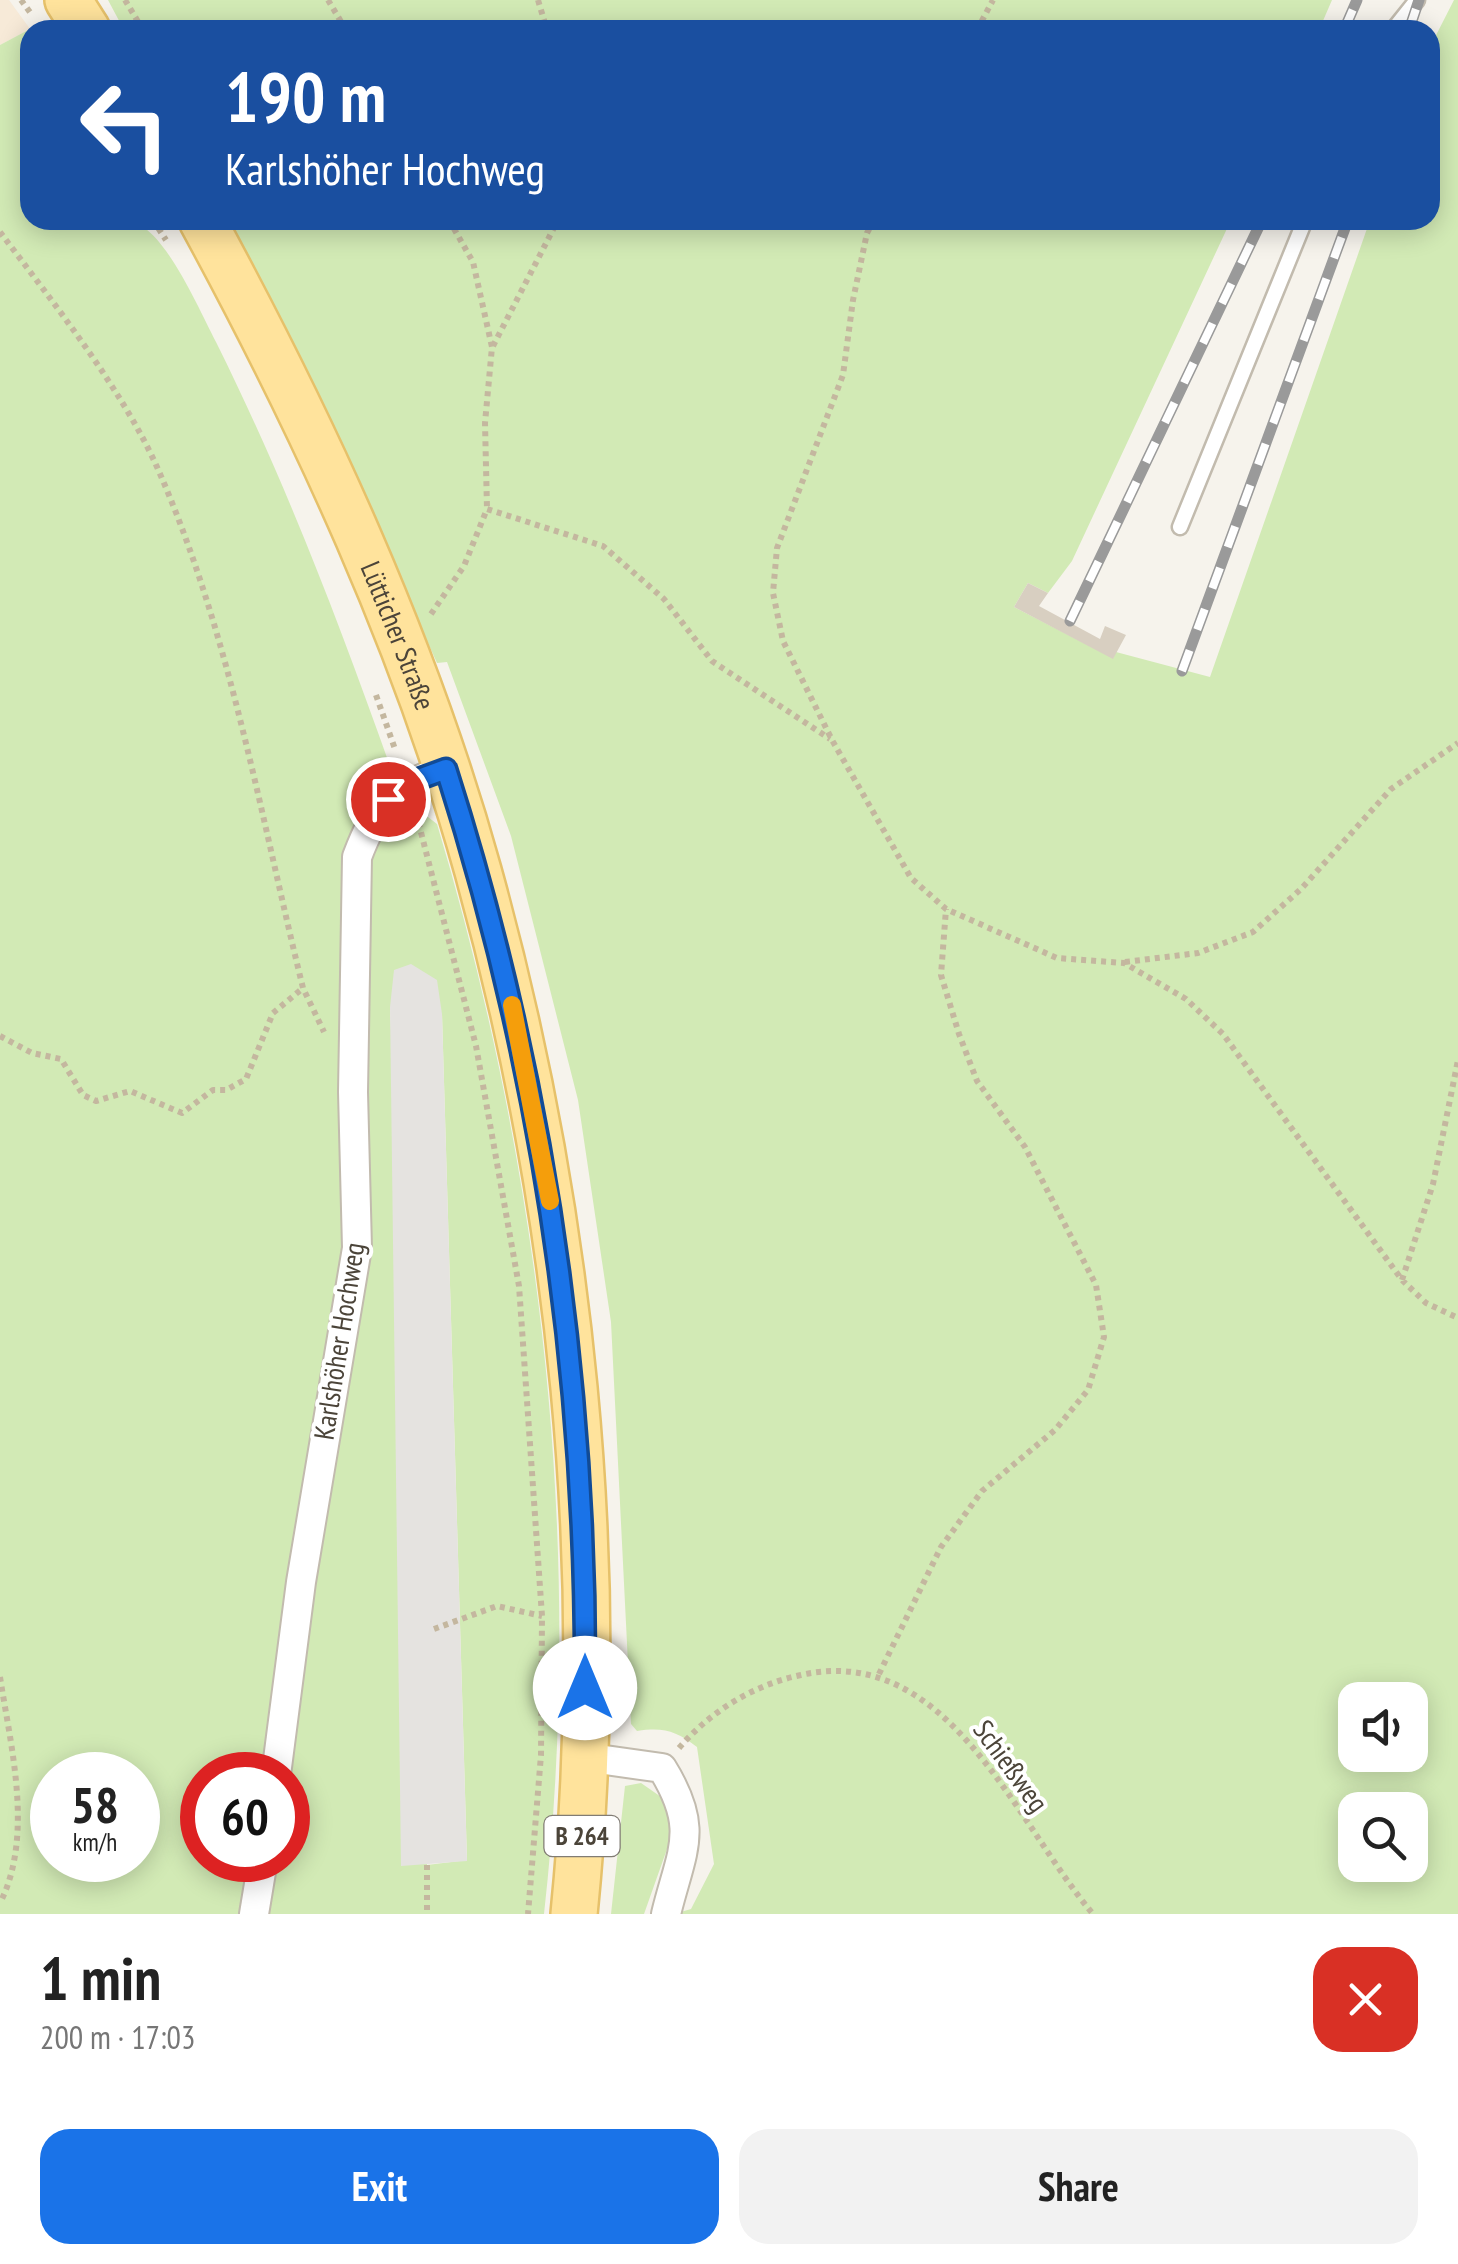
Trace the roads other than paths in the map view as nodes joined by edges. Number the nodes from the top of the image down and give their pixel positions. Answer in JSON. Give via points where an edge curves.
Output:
{"nodes":[{"id":1,"x":1417,"y":0,"type":"edge"},
{"id":2,"x":1401,"y":20,"type":"edge"},
{"id":3,"x":1301,"y":230,"type":"edge"},
{"id":4,"x":187,"y":235,"type":"edge"},
{"id":5,"x":1180,"y":527,"type":"dead end"},
{"id":6,"x":427,"y":776,"type":"junction"},
{"id":7,"x":279,"y":1752,"type":"edge"},
{"id":8,"x":584,"y":1757,"type":"junction"},
{"id":9,"x":259,"y":1882,"type":"edge"},
{"id":10,"x":254,"y":1914,"type":"edge"},
{"id":11,"x":574,"y":1914,"type":"edge"},
{"id":12,"x":666,"y":1914,"type":"edge"}],
"edges":[{"from":1,"to":2,"type":"lane"},
{"from":3,"to":5,"type":"lane"},
{"from":4,"to":6,"type":"main road","name":"Lütticher Straße","number":"B 264","via":[[294,397],[375,576]]},
{"from":6,"to":7,"type":"street","name":"Karlshöher Hochweg","via":[[370,822],[357,856],[357,1248]]},
{"from":6,"to":8,"type":"main road","name":"Lütticher Straße","number":"B 264","via":[[488,908],[546,1172],[569,1344],[584,1563]]},
{"from":8,"to":11,"type":"main road","name":"Lütticher Straße","number":"B 264"},
{"from":8,"to":12,"type":"street","via":[[662,1768],[686,1816],[686,1842]]},
{"from":9,"to":10,"type":"street"}]}
